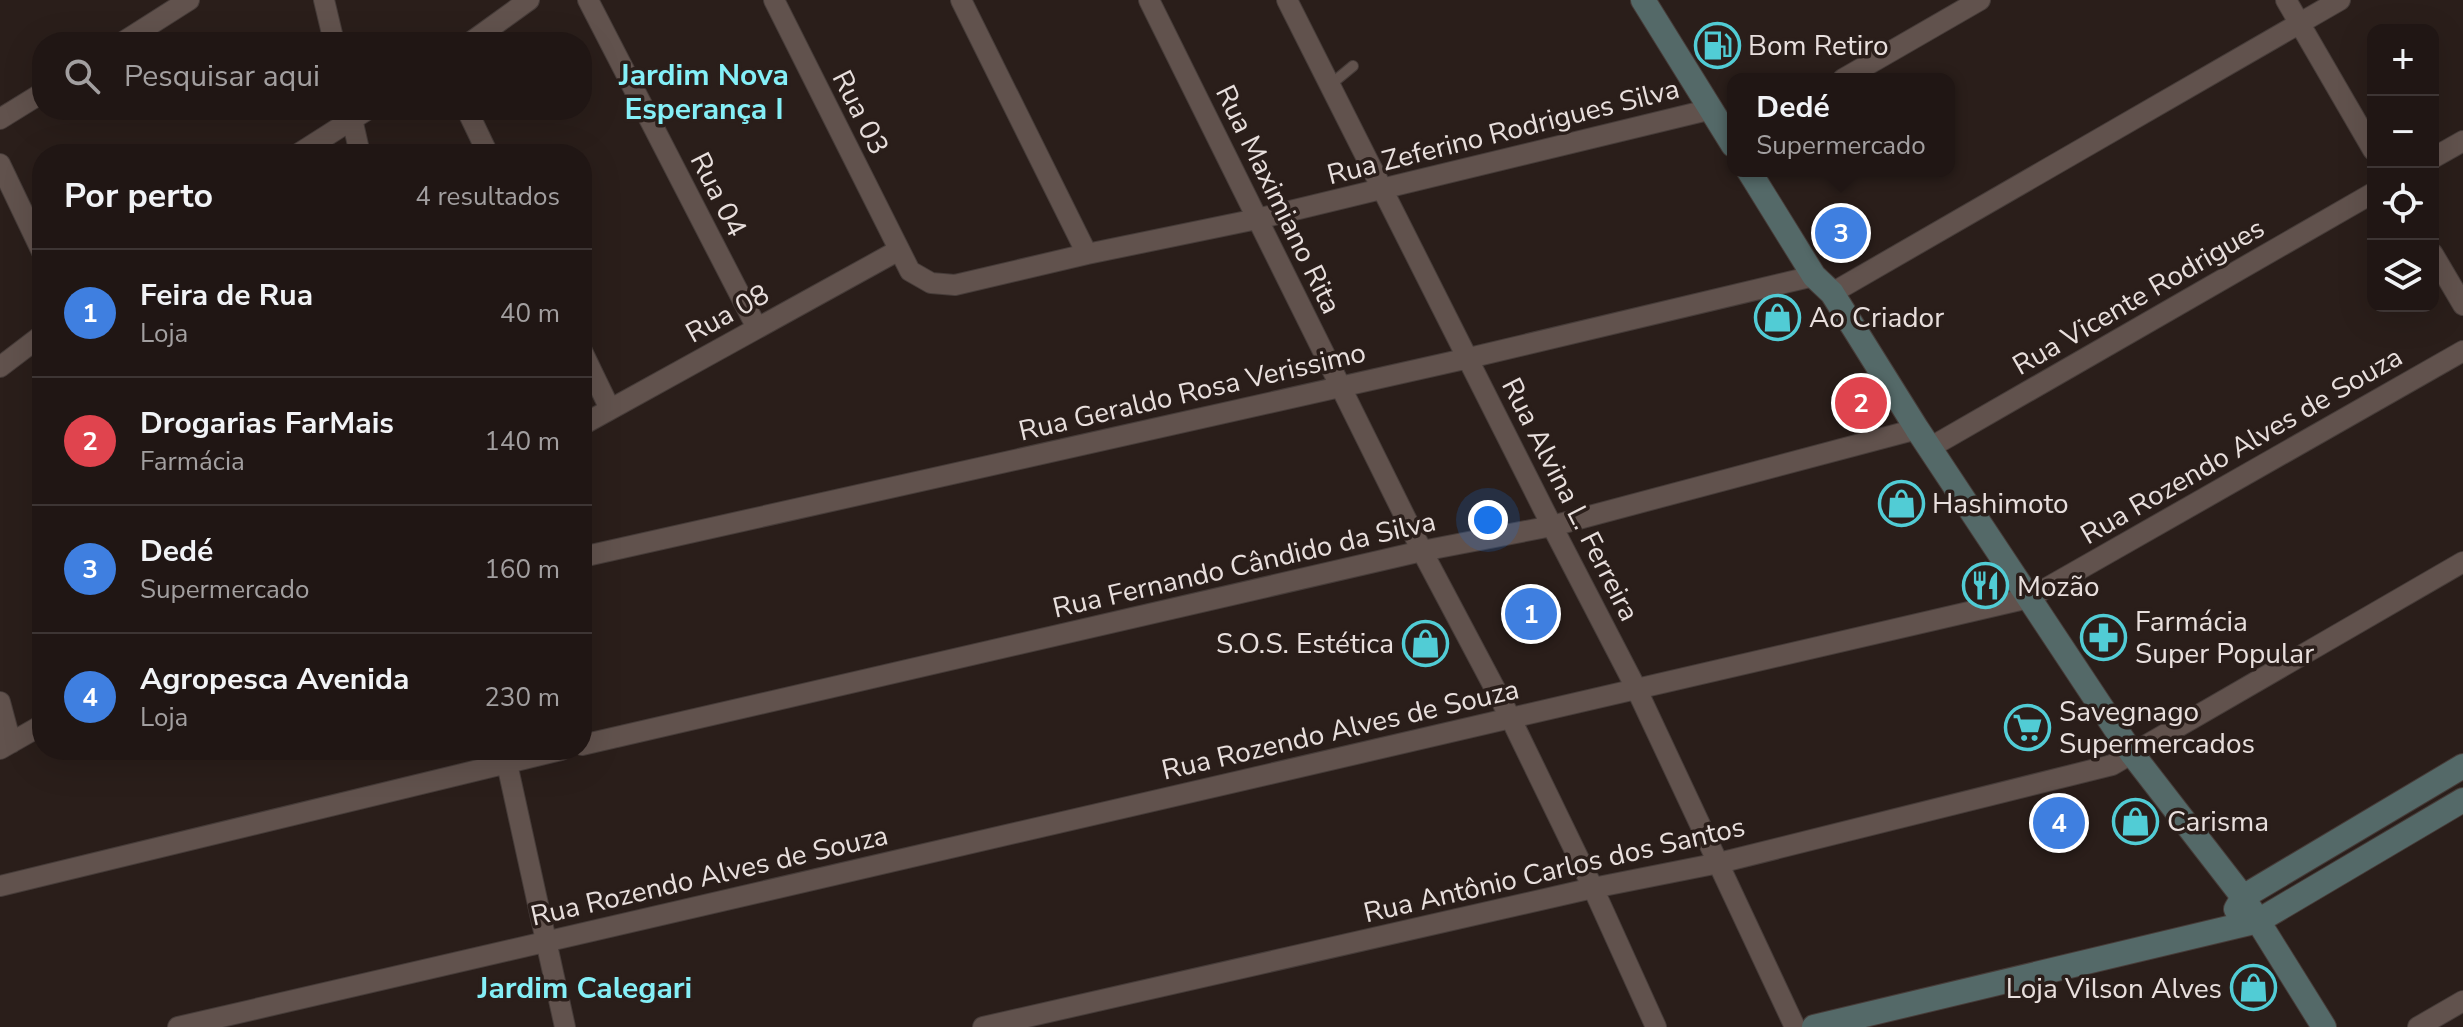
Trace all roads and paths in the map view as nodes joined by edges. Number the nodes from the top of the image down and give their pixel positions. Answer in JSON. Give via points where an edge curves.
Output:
{"nodes":[{"id":1,"x":189,"y":0,"type":"edge"},
{"id":2,"x":324,"y":0,"type":"edge"},
{"id":3,"x":529,"y":0,"type":"edge"},
{"id":4,"x":588,"y":0,"type":"edge"},
{"id":5,"x":774,"y":0,"type":"edge"},
{"id":6,"x":961,"y":0,"type":"edge"},
{"id":7,"x":1149,"y":0,"type":"edge"},
{"id":8,"x":1287,"y":0,"type":"edge"},
{"id":9,"x":1643,"y":0,"type":"edge"},
{"id":10,"x":1980,"y":0,"type":"edge"},
{"id":11,"x":2286,"y":0,"type":"edge"},
{"id":12,"x":2340,"y":0,"type":"edge"},
{"id":13,"x":2299,"y":24,"type":"junction"},
{"id":14,"x":139,"y":32,"type":"edge"},
{"id":15,"x":332,"y":32,"type":"edge"},
{"id":16,"x":485,"y":32,"type":"edge"},
{"id":17,"x":1353,"y":66,"type":"dead end"},
{"id":18,"x":1853,"y":73,"type":"edge"},
{"id":19,"x":1330,"y":85,"type":"junction"},
{"id":20,"x":32,"y":99,"type":"edge"},
{"id":21,"x":1712,"y":109,"type":"junction"},
{"id":22,"x":0,"y":119,"type":"edge"},
{"id":23,"x":347,"y":120,"type":"edge"},
{"id":24,"x":358,"y":120,"type":"edge"},
{"id":25,"x":472,"y":120,"type":"edge"},
{"id":26,"x":1727,"y":134,"type":"edge"},
{"id":27,"x":2367,"y":140,"type":"edge"},
{"id":28,"x":2463,"y":141,"type":"edge"},
{"id":29,"x":312,"y":144,"type":"edge"},
{"id":30,"x":359,"y":144,"type":"edge"},
{"id":31,"x":483,"y":144,"type":"edge"},
{"id":32,"x":2439,"y":155,"type":"edge"},
{"id":33,"x":0,"y":164,"type":"edge"},
{"id":34,"x":1753,"y":177,"type":"edge"},
{"id":35,"x":1382,"y":188,"type":"junction"},
{"id":36,"x":2367,"y":196,"type":"edge"},
{"id":37,"x":1257,"y":219,"type":"junction"},
{"id":38,"x":32,"y":231,"type":"edge"},
{"id":39,"x":899,"y":250,"type":"junction"},
{"id":40,"x":1087,"y":254,"type":"junction"},
{"id":41,"x":2439,"y":264,"type":"edge"},
{"id":42,"x":1814,"y":276,"type":"junction"},
{"id":43,"x":1832,"y":293,"type":"junction"},
{"id":44,"x":2463,"y":305,"type":"edge"},
{"id":45,"x":757,"y":328,"type":"junction"},
{"id":46,"x":32,"y":343,"type":"edge"},
{"id":47,"x":2463,"y":351,"type":"edge"},
{"id":48,"x":1469,"y":358,"type":"junction"},
{"id":49,"x":0,"y":367,"type":"edge"},
{"id":50,"x":592,"y":372,"type":"edge"},
{"id":51,"x":1342,"y":386,"type":"junction"},
{"id":52,"x":610,"y":409,"type":"junction"},
{"id":53,"x":592,"y":419,"type":"edge"},
{"id":54,"x":1924,"y":438,"type":"junction"},
{"id":55,"x":1552,"y":526,"type":"junction"},
{"id":56,"x":1422,"y":551,"type":"junction"},
{"id":57,"x":592,"y":555,"type":"edge"},
{"id":58,"x":2463,"y":562,"type":"edge"},
{"id":59,"x":2029,"y":598,"type":"junction"},
{"id":60,"x":1636,"y":688,"type":"junction"},
{"id":61,"x":0,"y":702,"type":"edge"},
{"id":62,"x":1511,"y":719,"type":"junction"},
{"id":63,"x":32,"y":731,"type":"edge"},
{"id":64,"x":592,"y":743,"type":"edge"},
{"id":65,"x":5,"y":746,"type":"edge"},
{"id":66,"x":2133,"y":755,"type":"junction"},
{"id":67,"x":490,"y":760,"type":"edge"},
{"id":68,"x":507,"y":760,"type":"edge"},
{"id":69,"x":2463,"y":766,"type":"edge"},
{"id":70,"x":2463,"y":800,"type":"edge"},
{"id":71,"x":1719,"y":863,"type":"junction"},
{"id":72,"x":0,"y":886,"type":"edge"},
{"id":73,"x":1593,"y":888,"type":"junction"},
{"id":74,"x":2243,"y":897,"type":"junction"},
{"id":75,"x":2258,"y":921,"type":"junction"},
{"id":76,"x":2226,"y":927,"type":"junction"},
{"id":77,"x":546,"y":941,"type":"junction"},
{"id":78,"x":2463,"y":1001,"type":"edge"},
{"id":79,"x":178,"y":1027,"type":"edge"},
{"id":80,"x":565,"y":1027,"type":"edge"},
{"id":81,"x":983,"y":1027,"type":"edge"},
{"id":82,"x":1656,"y":1027,"type":"edge"},
{"id":83,"x":1795,"y":1027,"type":"edge"},
{"id":84,"x":1814,"y":1027,"type":"edge"},
{"id":85,"x":2324,"y":1027,"type":"edge"},
{"id":86,"x":2418,"y":1027,"type":"edge"}],
"edges":[{"from":1,"to":14,"type":"street"},
{"from":2,"to":15,"type":"street"},
{"from":3,"to":16,"type":"street"},
{"from":4,"to":45,"type":"street","name":"Rua 04"},
{"from":5,"to":39,"type":"street","name":"Rua 03"},
{"from":6,"to":40,"type":"street"},
{"from":7,"to":37,"type":"street","name":"Rua Maximiano Rita"},
{"from":8,"to":19,"type":"street","name":"Rua Alvina L. Ferreira"},
{"from":9,"to":21,"type":"street"},
{"from":10,"to":18,"type":"street"},
{"from":11,"to":13,"type":"street"},
{"from":12,"to":13,"type":"street"},
{"from":13,"to":27,"type":"street"},
{"from":13,"to":43,"type":"street"},
{"from":17,"to":19,"type":"lane"},
{"from":19,"to":35,"type":"street","name":"Rua Alvina L. Ferreira"},
{"from":20,"to":22,"type":"street"},
{"from":21,"to":26,"type":"street"},
{"from":21,"to":35,"type":"street","name":"Rua Zeferino Rodrigues Silva"},
{"from":23,"to":29,"type":"street"},
{"from":24,"to":30,"type":"street"},
{"from":25,"to":31,"type":"street"},
{"from":28,"to":32,"type":"street"},
{"from":33,"to":38,"type":"street"},
{"from":34,"to":42,"type":"street"},
{"from":35,"to":37,"type":"street","name":"Rua Zeferino Rodrigues Silva"},
{"from":35,"to":48,"type":"street","name":"Rua Alvina L. Ferreira"},
{"from":36,"to":54,"type":"street","name":"Rua Vicente Rodrigues"},
{"from":37,"to":40,"type":"street","name":"Rua Zeferino Rodrigues Silva"},
{"from":37,"to":51,"type":"street","name":"Rua Maximiano Rita"},
{"from":39,"to":40,"type":"street","name":"Rua Zeferino Rodrigues Silva","via":[[910,271],[931,283],[955,285]]},
{"from":39,"to":45,"type":"street","name":"Rua 08"},
{"from":41,"to":44,"type":"street"},
{"from":42,"to":43,"type":"street"},
{"from":42,"to":48,"type":"street","name":"Rua Geraldo Rosa Verissimo"},
{"from":43,"to":54,"type":"street"},
{"from":45,"to":52,"type":"street","name":"Rua 08"},
{"from":46,"to":49,"type":"street"},
{"from":47,"to":59,"type":"street","name":"Rua Rozendo Alves de Souza"},
{"from":48,"to":51,"type":"street","name":"Rua Geraldo Rosa Verissimo"},
{"from":48,"to":55,"type":"street","name":"Rua Alvina L. Ferreira"},
{"from":50,"to":52,"type":"street"},
{"from":51,"to":56,"type":"street","name":"Rua Maximiano Rita"},
{"from":51,"to":57,"type":"street","name":"Rua Geraldo Rosa Verissimo"},
{"from":52,"to":53,"type":"street","name":"Rua 08"},
{"from":54,"to":55,"type":"street","name":"Rua Fernando Cândido da Silva"},
{"from":54,"to":59,"type":"street"},
{"from":55,"to":56,"type":"street","name":"Rua Fernando Cândido da Silva"},
{"from":55,"to":60,"type":"street","name":"Rua Alvina L. Ferreira"},
{"from":56,"to":62,"type":"street","name":"Rua Maximiano Rita"},
{"from":56,"to":64,"type":"street","name":"Rua Fernando Cândido da Silva"},
{"from":58,"to":66,"type":"street","name":"Rua Antônio Carlos dos Santos"},
{"from":59,"to":60,"type":"street","name":"Rua Rozendo Alves de Souza"},
{"from":59,"to":66,"type":"street"},
{"from":60,"to":62,"type":"street","name":"Rua Rozendo Alves de Souza"},
{"from":60,"to":71,"type":"street","name":"Rua Alvina L. Ferreira"},
{"from":61,"to":65,"type":"street"},
{"from":62,"to":73,"type":"street","name":"Rua Maximiano Rita"},
{"from":62,"to":77,"type":"street","name":"Rua Rozendo Alves de Souza"},
{"from":63,"to":65,"type":"street"},
{"from":66,"to":71,"type":"street","name":"Rua Antônio Carlos dos Santos","via":[[2112,765]]},
{"from":66,"to":74,"type":"street"},
{"from":67,"to":72,"type":"street"},
{"from":68,"to":77,"type":"street"},
{"from":69,"to":74,"type":"street"},
{"from":70,"to":75,"type":"street"},
{"from":71,"to":73,"type":"street","name":"Rua Antônio Carlos dos Santos"},
{"from":71,"to":83,"type":"street","name":"Rua Alvina L. Ferreira"},
{"from":73,"to":81,"type":"street","name":"Rua Antônio Carlos dos Santos"},
{"from":73,"to":82,"type":"street","name":"Rua Maximiano Rita"},
{"from":74,"to":75,"type":"street"},
{"from":74,"to":76,"type":"street"},
{"from":75,"to":76,"type":"street"},
{"from":75,"to":85,"type":"street"},
{"from":76,"to":84,"type":"street"},
{"from":77,"to":79,"type":"street","name":"Rua Rozendo Alves de Souza"},
{"from":77,"to":80,"type":"street"},
{"from":78,"to":86,"type":"street"}]}
